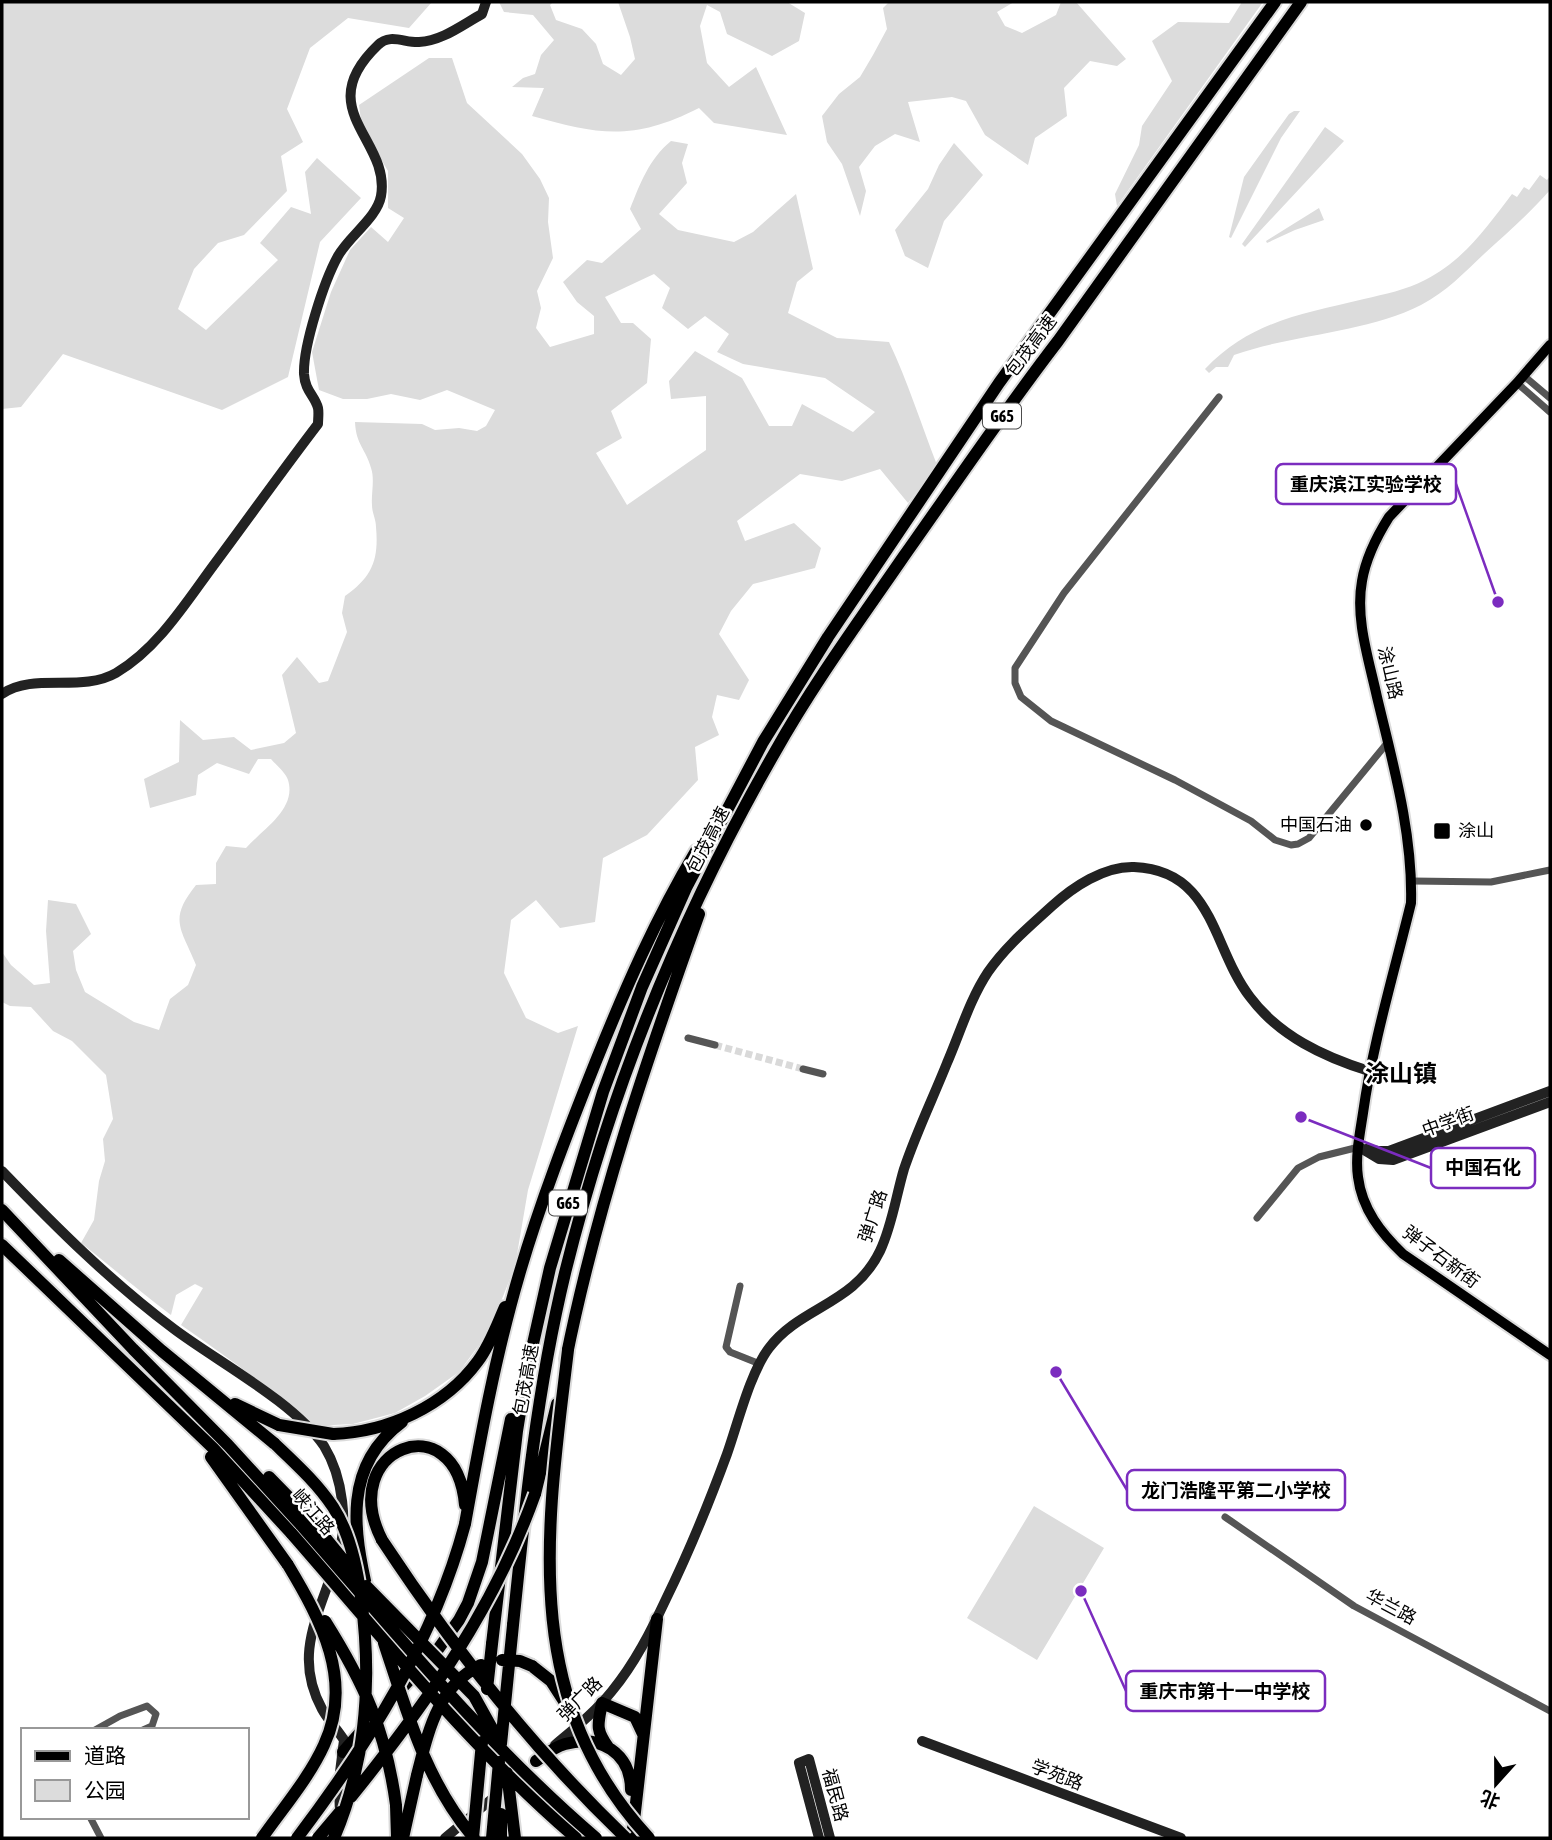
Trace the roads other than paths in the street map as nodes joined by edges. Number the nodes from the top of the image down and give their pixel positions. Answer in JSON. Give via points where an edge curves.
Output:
{"nodes":[{"id":1,"x":486,"y":2,"type":"edge"},
{"id":2,"x":1275,"y":2,"type":"edge"},
{"id":3,"x":1301,"y":2,"type":"edge"},
{"id":4,"x":1550,"y":345,"type":"edge"},
{"id":5,"x":1521,"y":379,"type":"junction"},
{"id":6,"x":1219,"y":397,"type":"dead end"},
{"id":7,"x":1550,"y":398,"type":"edge"},
{"id":8,"x":1550,"y":412,"type":"edge"},
{"id":9,"x":2,"y":694,"type":"edge"},
{"id":10,"x":1388,"y":743,"type":"junction"},
{"id":11,"x":736,"y":789,"type":"junction"},
{"id":12,"x":724,"y":845,"type":"junction"},
{"id":13,"x":1550,"y":870,"type":"edge"},
{"id":14,"x":1412,"y":881,"type":"junction"},
{"id":15,"x":688,"y":1038,"type":"dead end"},
{"id":16,"x":715,"y":1045,"type":"tunnel mouth"},
{"id":17,"x":803,"y":1069,"type":"tunnel mouth"},
{"id":18,"x":1369,"y":1071,"type":"junction"},
{"id":19,"x":824,"y":1074,"type":"dead end"},
{"id":20,"x":1550,"y":1091,"type":"edge"},
{"id":21,"x":1550,"y":1102,"type":"edge"},
{"id":22,"x":1359,"y":1147,"type":"junction"},
{"id":23,"x":2,"y":1171,"type":"edge"},
{"id":24,"x":2,"y":1210,"type":"edge"},
{"id":25,"x":1257,"y":1218,"type":"dead end"},
{"id":26,"x":14,"y":1221,"type":"junction"},
{"id":27,"x":2,"y":1245,"type":"edge"},
{"id":28,"x":519,"y":1275,"type":"junction"},
{"id":29,"x":740,"y":1286,"type":"dead end"},
{"id":30,"x":568,"y":1350,"type":"junction"},
{"id":31,"x":1550,"y":1355,"type":"edge"},
{"id":32,"x":760,"y":1364,"type":"junction"},
{"id":33,"x":526,"y":1376,"type":"junction"},
{"id":34,"x":202,"y":1382,"type":"junction"},
{"id":35,"x":153,"y":1391,"type":"junction"},
{"id":36,"x":414,"y":1414,"type":"junction"},
{"id":37,"x":1225,"y":1517,"type":"dead end"},
{"id":38,"x":465,"y":1524,"type":"junction"},
{"id":39,"x":301,"y":1526,"type":"junction"},
{"id":40,"x":288,"y":1565,"type":"junction"},
{"id":41,"x":657,"y":1619,"type":"junction"},
{"id":42,"x":602,"y":1703,"type":"junction"},
{"id":43,"x":1550,"y":1711,"type":"edge"},
{"id":44,"x":572,"y":1715,"type":"junction"},
{"id":45,"x":503,"y":1718,"type":"junction"},
{"id":46,"x":99,"y":1728,"type":"edge"},
{"id":47,"x":148,"y":1728,"type":"edge"},
{"id":48,"x":643,"y":1734,"type":"junction"},
{"id":49,"x":922,"y":1741,"type":"dead end"},
{"id":50,"x":608,"y":1747,"type":"junction"},
{"id":51,"x":343,"y":1752,"type":"junction"},
{"id":52,"x":536,"y":1761,"type":"junction"},
{"id":53,"x":91,"y":1819,"type":"edge"},
{"id":54,"x":339,"y":1836,"type":"edge"},
{"id":55,"x":101,"y":1838,"type":"edge"},
{"id":56,"x":262,"y":1838,"type":"edge"},
{"id":57,"x":297,"y":1838,"type":"edge"},
{"id":58,"x":318,"y":1838,"type":"edge"},
{"id":59,"x":397,"y":1838,"type":"edge"},
{"id":60,"x":403,"y":1838,"type":"edge"},
{"id":61,"x":445,"y":1838,"type":"edge"},
{"id":62,"x":474,"y":1838,"type":"edge"},
{"id":63,"x":492,"y":1838,"type":"edge"},
{"id":64,"x":501,"y":1838,"type":"edge"},
{"id":65,"x":515,"y":1838,"type":"edge"},
{"id":66,"x":576,"y":1838,"type":"edge"},
{"id":67,"x":596,"y":1838,"type":"edge"},
{"id":68,"x":626,"y":1838,"type":"edge"},
{"id":69,"x":632,"y":1838,"type":"edge"},
{"id":70,"x":649,"y":1838,"type":"edge"},
{"id":71,"x":819,"y":1838,"type":"edge"},
{"id":72,"x":830,"y":1838,"type":"edge"},
{"id":73,"x":1181,"y":1838,"type":"edge"}],
"edges":[{"from":1,"to":9,"type":"street","via":[[482,14],[436,39],[389,38],[379,43],[357,72],[349,98],[356,124],[381,173],[381,196],[373,214],[338,256],[319,304],[304,374],[318,407],[318,424],[182,608],[141,654],[96,682],[38,683]]},
{"from":2,"to":11,"type":"highway","name":"包茂高速","number":"G65","via":[[999,383],[828,637]]},
{"from":3,"to":12,"type":"highway","name":"包茂高速","number":"G65","via":[[841,647],[777,748]]},
{"from":4,"to":5,"type":"main road","name":"涂山路"},
{"from":5,"to":7,"type":"street"},
{"from":5,"to":8,"type":"street"},
{"from":5,"to":10,"type":"main road","name":"涂山路","via":[[1389,517],[1371,550],[1362,581],[1363,635]]},
{"from":6,"to":10,"type":"street","via":[[1064,593],[1015,668],[1021,697],[1051,721],[1175,780],[1291,845],[1309,838]]},
{"from":10,"to":14,"type":"main road","name":"涂山路"},
{"from":11,"to":28,"type":"highway","via":[[677,883],[644,948],[586,1086]]},
{"from":11,"to":33,"type":"highway","name":"包茂高速","number":"G65","via":[[670,920],[607,1080],[560,1231]]},
{"from":12,"to":30,"type":"highway","via":[[632,1103],[589,1254]]},
{"from":12,"to":45,"type":"highway","name":"包茂高速","number":"G65","bridge":true,"via":[[637,1046],[575,1238],[536,1422]]},
{"from":13,"to":14,"type":"street","via":[[1491,882]]},
{"from":14,"to":18,"type":"main road","name":"涂山路","via":[[1411,904]]},
{"from":15,"to":16,"type":"street"},
{"from":17,"to":19,"type":"street"},
{"from":18,"to":22,"type":"main road","name":"弹子石新街"},
{"from":18,"to":32,"type":"street","name":"弹广路","via":[[1336,1061],[1278,1027],[1249,996],[1206,909],[1189,887],[1164,873],[1133,867],[1102,873],[1069,891],[1009,945],[986,975],[905,1167],[881,1248],[867,1275],[790,1328]]},
{"from":20,"to":22,"type":"street","name":"中学街","via":[[1390,1150]]},
{"from":21,"to":22,"type":"street","name":"中学街","via":[[1393,1160],[1379,1159]]},
{"from":22,"to":25,"type":"street","name":"中学街","via":[[1319,1157],[1298,1168]]},
{"from":22,"to":31,"type":"main road","name":"弹子石新街","via":[[1358,1177],[1365,1205],[1382,1233],[1403,1254]]},
{"from":23,"to":51,"type":"street","via":[[79,1251],[172,1328],[296,1416],[330,1457],[342,1508],[341,1547],[309,1638],[307,1666],[322,1709],[344,1740]]},
{"from":24,"to":26,"type":"highway","name":"峡江路"},
{"from":26,"to":34,"type":"highway"},
{"from":26,"to":39,"type":"highway","name":"峡江路"},
{"from":27,"to":35,"type":"highway","name":"峡江路"},
{"from":28,"to":36,"type":"highway","via":[[479,1360]]},
{"from":28,"to":38,"type":"highway","via":[[498,1353]]},
{"from":29,"to":32,"type":"street","via":[[726,1348]]},
{"from":30,"to":44,"type":"highway","bridge":true,"via":[[554,1483],[550,1590],[556,1656]]},
{"from":30,"to":58,"type":"highway","bridge":true,"via":[[535,1494],[493,1593],[415,1714]]},
{"from":32,"to":41,"type":"street","name":"弹广路","via":[[699,1527]]},
{"from":33,"to":51,"type":"highway","via":[[503,1450],[482,1562],[468,1603],[436,1652]]},
{"from":33,"to":62,"type":"highway","name":"包茂高速","number":"G65","bridge":true,"via":[[492,1644]]},
{"from":34,"to":36,"type":"highway","bridge":true,"via":[[279,1425],[333,1434],[372,1429]]},
{"from":34,"to":54,"type":"highway","bridge":true,"via":[[317,1486],[345,1531],[359,1581],[366,1699]]},
{"from":35,"to":39,"type":"highway","name":"峡江路"},
{"from":35,"to":40,"type":"highway","via":[[217,1464]]},
{"from":36,"to":62,"type":"highway","bridge":true,"via":[[398,1425],[366,1465],[356,1503],[356,1532],[369,1596],[423,1757]]},
{"from":37,"to":43,"type":"street","name":"华兰路","via":[[1354,1606]]},
{"from":38,"to":57,"type":"highway","bridge":true,"via":[[442,1599],[418,1649],[362,1744]]},
{"from":38,"to":68,"type":"highway","bridge":true,"via":[[460,1480],[447,1458],[435,1450],[407,1447],[382,1465],[374,1478],[370,1510],[382,1540],[444,1630],[522,1728]]},
{"from":39,"to":65,"type":"highway","bridge":true,"via":[[461,1681],[485,1712],[501,1746]]},
{"from":39,"to":66,"type":"highway","name":"峡江路","bridge":true,"via":[[452,1716]]},
{"from":39,"to":67,"type":"highway","name":"峡江路","bridge":true,"via":[[461,1707],[530,1779]]},
{"from":40,"to":56,"type":"highway","bridge":true,"via":[[328,1643],[336,1678],[335,1715],[314,1763]]},
{"from":40,"to":59,"type":"highway","bridge":true,"via":[[341,1647],[374,1712],[393,1779]]},
{"from":41,"to":42,"type":"street","name":"弹广路","via":[[637,1656]]},
{"from":41,"to":48,"type":"highway"},
{"from":42,"to":48,"type":"highway","via":[[635,1717]]},
{"from":42,"to":50,"type":"highway","via":[[597,1726]]},
{"from":42,"to":52,"type":"street","name":"弹广路"},
{"from":44,"to":60,"type":"highway","bridge":true,"via":[[551,1681],[520,1661],[491,1661],[465,1674],[443,1699],[430,1724]]},
{"from":44,"to":70,"type":"highway","bridge":true,"via":[[599,1773]]},
{"from":45,"to":63,"type":"highway","name":"包茂高速","number":"G65","bridge":true},
{"from":45,"to":64,"type":"highway","bridge":true},
{"from":46,"to":47,"type":"street","via":[[146,1706],[156,1714]]},
{"from":48,"to":69,"type":"highway"},
{"from":49,"to":73,"type":"street","name":"学苑路"},
{"from":50,"to":52,"type":"highway","via":[[579,1741],[551,1750]]},
{"from":50,"to":68,"type":"highway","via":[[629,1772]]},
{"from":51,"to":54,"type":"street"},
{"from":52,"to":61,"type":"street","name":"弹广路"},
{"from":53,"to":55,"type":"street"},
{"from":71,"to":72,"type":"street","name":"福民路","via":[[804,1761]]}]}
